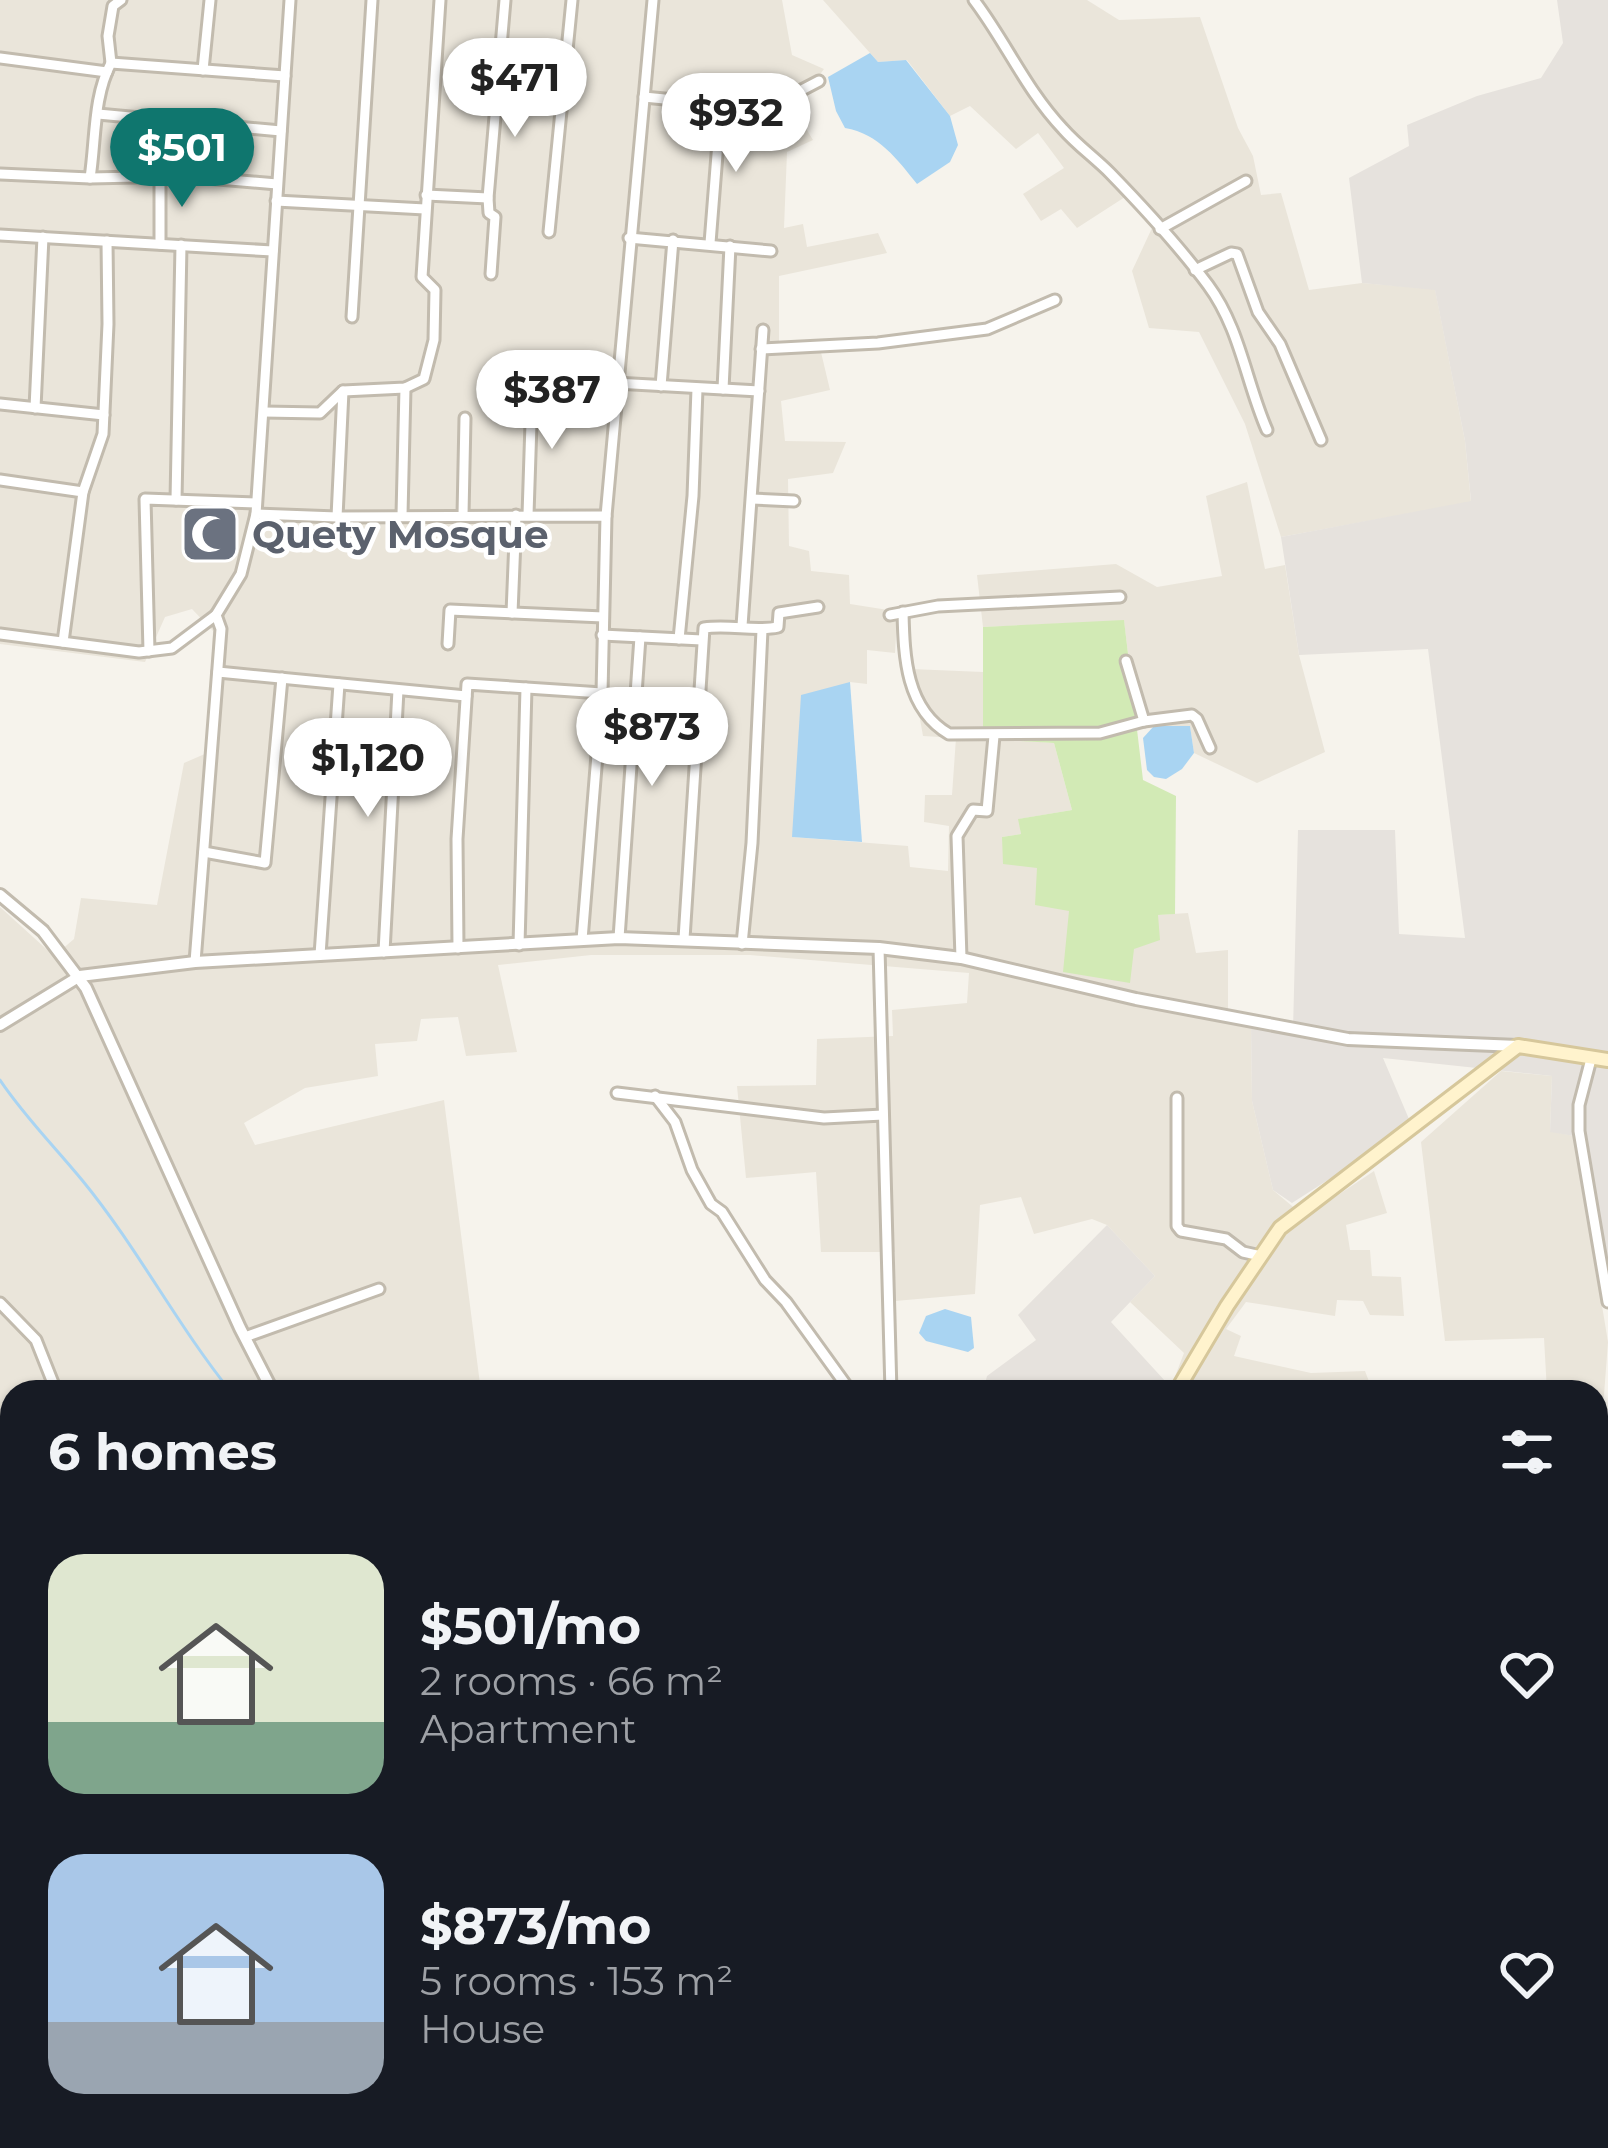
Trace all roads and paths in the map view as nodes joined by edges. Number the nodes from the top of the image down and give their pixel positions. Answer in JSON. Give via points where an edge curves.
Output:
{"nodes":[{"id":1,"x":121,"y":0,"type":"edge"},
{"id":2,"x":193,"y":0,"type":"edge"},
{"id":3,"x":290,"y":0,"type":"edge"},
{"id":4,"x":372,"y":0,"type":"edge"},
{"id":5,"x":440,"y":0,"type":"edge"},
{"id":6,"x":505,"y":0,"type":"edge"},
{"id":7,"x":572,"y":0,"type":"edge"},
{"id":8,"x":653,"y":0,"type":"edge"},
{"id":9,"x":974,"y":0,"type":"edge"},
{"id":10,"x":210,"y":1,"type":"edge"},
{"id":11,"x":0,"y":58,"type":"edge"},
{"id":12,"x":109,"y":68,"type":"junction"},
{"id":13,"x":203,"y":70,"type":"junction"},
{"id":14,"x":285,"y":76,"type":"junction"},
{"id":15,"x":819,"y":80,"type":"dead end"},
{"id":16,"x":644,"y":97,"type":"junction"},
{"id":17,"x":721,"y":104,"type":"junction"},
{"id":18,"x":98,"y":114,"type":"junction"},
{"id":19,"x":281,"y":130,"type":"junction"},
{"id":20,"x":0,"y":174,"type":"edge"},
{"id":21,"x":160,"y":176,"type":"junction"},
{"id":22,"x":90,"y":178,"type":"junction"},
{"id":23,"x":1246,"y":181,"type":"dead end"},
{"id":24,"x":278,"y":184,"type":"junction"},
{"id":25,"x":426,"y":195,"type":"junction"},
{"id":26,"x":488,"y":198,"type":"junction"},
{"id":27,"x":276,"y":201,"type":"junction"},
{"id":28,"x":359,"y":206,"type":"junction"},
{"id":29,"x":425,"y":209,"type":"junction"},
{"id":30,"x":1160,"y":229,"type":"junction"},
{"id":31,"x":549,"y":232,"type":"dead end"},
{"id":32,"x":0,"y":235,"type":"edge"},
{"id":33,"x":43,"y":238,"type":"junction"},
{"id":34,"x":629,"y":238,"type":"junction"},
{"id":35,"x":673,"y":240,"type":"junction"},
{"id":36,"x":107,"y":241,"type":"junction"},
{"id":37,"x":710,"y":243,"type":"junction"},
{"id":38,"x":160,"y":244,"type":"junction"},
{"id":39,"x":181,"y":245,"type":"junction"},
{"id":40,"x":730,"y":246,"type":"junction"},
{"id":41,"x":273,"y":251,"type":"junction"},
{"id":42,"x":771,"y":251,"type":"dead end"},
{"id":43,"x":1195,"y":270,"type":"junction"},
{"id":44,"x":491,"y":274,"type":"dead end"},
{"id":45,"x":1055,"y":300,"type":"dead end"},
{"id":46,"x":352,"y":317,"type":"dead end"},
{"id":47,"x":763,"y":330,"type":"dead end"},
{"id":48,"x":761,"y":349,"type":"junction"},
{"id":49,"x":615,"y":383,"type":"junction"},
{"id":50,"x":661,"y":386,"type":"junction"},
{"id":51,"x":404,"y":388,"type":"junction"},
{"id":52,"x":539,"y":389,"type":"dead end"},
{"id":53,"x":697,"y":389,"type":"junction"},
{"id":54,"x":723,"y":389,"type":"junction"},
{"id":55,"x":343,"y":391,"type":"junction"},
{"id":56,"x":759,"y":391,"type":"junction"},
{"id":57,"x":0,"y":404,"type":"edge"},
{"id":58,"x":35,"y":408,"type":"junction"},
{"id":59,"x":264,"y":412,"type":"junction"},
{"id":60,"x":104,"y":415,"type":"junction"},
{"id":61,"x":465,"y":418,"type":"dead end"},
{"id":62,"x":1267,"y":430,"type":"dead end"},
{"id":63,"x":1321,"y":440,"type":"dead end"},
{"id":64,"x":0,"y":480,"type":"edge"},
{"id":65,"x":83,"y":492,"type":"junction"},
{"id":66,"x":752,"y":499,"type":"junction"},
{"id":67,"x":176,"y":500,"type":"junction"},
{"id":68,"x":794,"y":501,"type":"dead end"},
{"id":69,"x":256,"y":509,"type":"junction"},
{"id":70,"x":402,"y":515,"type":"junction"},
{"id":71,"x":464,"y":515,"type":"junction"},
{"id":72,"x":522,"y":515,"type":"junction"},
{"id":73,"x":606,"y":516,"type":"junction"},
{"id":74,"x":337,"y":518,"type":"junction"},
{"id":75,"x":1120,"y":596,"type":"dead end"},
{"id":76,"x":818,"y":607,"type":"dead end"},
{"id":77,"x":903,"y":612,"type":"junction"},
{"id":78,"x":512,"y":613,"type":"junction"},
{"id":79,"x":216,"y":615,"type":"junction"},
{"id":80,"x":890,"y":615,"type":"dead end"},
{"id":81,"x":603,"y":617,"type":"junction"},
{"id":82,"x":742,"y":626,"type":"junction"},
{"id":83,"x":761,"y":631,"type":"junction"},
{"id":84,"x":0,"y":634,"type":"edge"},
{"id":85,"x":602,"y":635,"type":"junction"},
{"id":86,"x":640,"y":637,"type":"junction"},
{"id":87,"x":679,"y":639,"type":"junction"},
{"id":88,"x":702,"y":640,"type":"junction"},
{"id":89,"x":63,"y":642,"type":"junction"},
{"id":90,"x":448,"y":644,"type":"dead end"},
{"id":91,"x":149,"y":651,"type":"junction"},
{"id":92,"x":1126,"y":661,"type":"dead end"},
{"id":93,"x":218,"y":672,"type":"junction"},
{"id":94,"x":282,"y":678,"type":"junction"},
{"id":95,"x":339,"y":684,"type":"junction"},
{"id":96,"x":526,"y":688,"type":"junction"},
{"id":97,"x":398,"y":690,"type":"junction"},
{"id":98,"x":602,"y":693,"type":"junction"},
{"id":99,"x":466,"y":697,"type":"junction"},
{"id":100,"x":1144,"y":721,"type":"junction"},
{"id":101,"x":994,"y":736,"type":"junction"},
{"id":102,"x":1210,"y":748,"type":"dead end"},
{"id":103,"x":204,"y":852,"type":"junction"},
{"id":104,"x":0,"y":895,"type":"edge"},
{"id":105,"x":619,"y":938,"type":"junction"},
{"id":106,"x":684,"y":939,"type":"junction"},
{"id":107,"x":582,"y":940,"type":"junction"},
{"id":108,"x":742,"y":944,"type":"junction"},
{"id":109,"x":519,"y":945,"type":"junction"},
{"id":110,"x":458,"y":948,"type":"junction"},
{"id":111,"x":879,"y":948,"type":"junction"},
{"id":112,"x":384,"y":952,"type":"junction"},
{"id":113,"x":320,"y":956,"type":"junction"},
{"id":114,"x":961,"y":958,"type":"junction"},
{"id":115,"x":195,"y":962,"type":"junction"},
{"id":116,"x":80,"y":976,"type":"junction"},
{"id":117,"x":0,"y":1025,"type":"edge"},
{"id":118,"x":1518,"y":1046,"type":"junction"},
{"id":119,"x":1591,"y":1059,"type":"junction"},
{"id":120,"x":1608,"y":1060,"type":"edge"},
{"id":121,"x":617,"y":1093,"type":"dead end"},
{"id":122,"x":655,"y":1096,"type":"junction"},
{"id":123,"x":1177,"y":1099,"type":"dead end"},
{"id":124,"x":883,"y":1115,"type":"junction"},
{"id":125,"x":1261,"y":1256,"type":"junction"},
{"id":126,"x":379,"y":1289,"type":"dead end"},
{"id":127,"x":1608,"y":1302,"type":"edge"},
{"id":128,"x":0,"y":1303,"type":"edge"},
{"id":129,"x":245,"y":1337,"type":"junction"},
{"id":130,"x":52,"y":1380,"type":"edge"},
{"id":131,"x":267,"y":1380,"type":"edge"},
{"id":132,"x":842,"y":1380,"type":"edge"},
{"id":133,"x":891,"y":1380,"type":"edge"},
{"id":134,"x":1184,"y":1380,"type":"edge"}],
"edges":[{"from":1,"to":12,"type":"street","via":[[113,6]]},
{"from":2,"to":10,"type":"street"},
{"from":3,"to":14,"type":"street"},
{"from":4,"to":28,"type":"street"},
{"from":5,"to":25,"type":"street"},
{"from":6,"to":26,"type":"street"},
{"from":7,"to":31,"type":"street"},
{"from":8,"to":16,"type":"street"},
{"from":9,"to":30,"type":"street","via":[[1035,96]]},
{"from":10,"to":13,"type":"street"},
{"from":11,"to":12,"type":"street"},
{"from":12,"to":13,"type":"street"},
{"from":12,"to":18,"type":"street"},
{"from":13,"to":14,"type":"street"},
{"from":14,"to":19,"type":"street"},
{"from":15,"to":17,"type":"street","via":[[775,104]]},
{"from":16,"to":17,"type":"street"},
{"from":16,"to":34,"type":"street"},
{"from":17,"to":37,"type":"street"},
{"from":18,"to":19,"type":"street"},
{"from":18,"to":22,"type":"street"},
{"from":19,"to":24,"type":"street"},
{"from":20,"to":22,"type":"street"},
{"from":21,"to":22,"type":"street"},
{"from":21,"to":24,"type":"street"},
{"from":21,"to":38,"type":"street"},
{"from":23,"to":30,"type":"street"},
{"from":24,"to":27,"type":"street"},
{"from":25,"to":26,"type":"street"},
{"from":25,"to":29,"type":"street"},
{"from":26,"to":44,"type":"street","via":[[495,217]]},
{"from":27,"to":28,"type":"street"},
{"from":27,"to":41,"type":"street"},
{"from":28,"to":29,"type":"street"},
{"from":28,"to":46,"type":"street"},
{"from":29,"to":51,"type":"street","via":[[422,277],[435,290],[434,340],[424,379]]},
{"from":30,"to":43,"type":"street"},
{"from":32,"to":33,"type":"street"},
{"from":33,"to":36,"type":"street"},
{"from":33,"to":58,"type":"street"},
{"from":34,"to":35,"type":"street"},
{"from":34,"to":49,"type":"street"},
{"from":35,"to":37,"type":"street"},
{"from":35,"to":50,"type":"street"},
{"from":36,"to":38,"type":"street"},
{"from":36,"to":60,"type":"street"},
{"from":37,"to":40,"type":"street"},
{"from":38,"to":39,"type":"street"},
{"from":39,"to":41,"type":"street"},
{"from":39,"to":67,"type":"street"},
{"from":40,"to":42,"type":"street"},
{"from":40,"to":54,"type":"street"},
{"from":41,"to":59,"type":"street"},
{"from":43,"to":62,"type":"street","via":[[1232,328]]},
{"from":43,"to":63,"type":"street","via":[[1237,254]]},
{"from":45,"to":48,"type":"street","via":[[987,329]]},
{"from":47,"to":48,"type":"street"},
{"from":48,"to":56,"type":"street"},
{"from":49,"to":50,"type":"street"},
{"from":49,"to":73,"type":"street"},
{"from":50,"to":53,"type":"street"},
{"from":51,"to":55,"type":"street"},
{"from":51,"to":70,"type":"street"},
{"from":52,"to":72,"type":"street"},
{"from":53,"to":54,"type":"street"},
{"from":53,"to":87,"type":"street"},
{"from":54,"to":56,"type":"street"},
{"from":55,"to":59,"type":"street","via":[[320,413]]},
{"from":55,"to":74,"type":"street"},
{"from":56,"to":66,"type":"street"},
{"from":57,"to":58,"type":"street"},
{"from":58,"to":60,"type":"street"},
{"from":59,"to":69,"type":"street"},
{"from":60,"to":65,"type":"street"},
{"from":61,"to":71,"type":"street"},
{"from":64,"to":65,"type":"street"},
{"from":65,"to":89,"type":"street"},
{"from":66,"to":68,"type":"street"},
{"from":66,"to":82,"type":"street"},
{"from":67,"to":69,"type":"street"},
{"from":67,"to":91,"type":"street","via":[[145,499]]},
{"from":69,"to":74,"type":"street"},
{"from":69,"to":79,"type":"street","via":[[241,574]]},
{"from":70,"to":71,"type":"street"},
{"from":70,"to":74,"type":"street"},
{"from":71,"to":72,"type":"street"},
{"from":72,"to":73,"type":"street"},
{"from":72,"to":78,"type":"street"},
{"from":73,"to":81,"type":"street"},
{"from":75,"to":77,"type":"street"},
{"from":76,"to":83,"type":"street","via":[[779,613],[778,627]]},
{"from":77,"to":80,"type":"street"},
{"from":77,"to":101,"type":"street","via":[[908,674],[930,720],[949,734]]},
{"from":78,"to":81,"type":"street"},
{"from":78,"to":90,"type":"street","via":[[450,610]]},
{"from":79,"to":91,"type":"street","via":[[172,648]]},
{"from":79,"to":93,"type":"street"},
{"from":81,"to":85,"type":"street"},
{"from":82,"to":83,"type":"street"},
{"from":82,"to":88,"type":"street","via":[[704,628]]},
{"from":83,"to":108,"type":"street"},
{"from":84,"to":89,"type":"street"},
{"from":85,"to":86,"type":"street"},
{"from":85,"to":98,"type":"street"},
{"from":86,"to":87,"type":"street"},
{"from":86,"to":105,"type":"street"},
{"from":87,"to":88,"type":"street"},
{"from":88,"to":106,"type":"street"},
{"from":89,"to":91,"type":"street"},
{"from":92,"to":100,"type":"street"},
{"from":93,"to":94,"type":"street"},
{"from":93,"to":103,"type":"street"},
{"from":94,"to":95,"type":"street"},
{"from":94,"to":103,"type":"street","via":[[266,863]]},
{"from":95,"to":97,"type":"street"},
{"from":95,"to":113,"type":"street"},
{"from":96,"to":98,"type":"street"},
{"from":96,"to":99,"type":"street","via":[[467,684]]},
{"from":96,"to":109,"type":"street"},
{"from":97,"to":99,"type":"street"},
{"from":97,"to":112,"type":"street"},
{"from":98,"to":107,"type":"street"},
{"from":99,"to":110,"type":"street"},
{"from":100,"to":101,"type":"street","via":[[1100,733]]},
{"from":100,"to":102,"type":"street","via":[[1192,715]]},
{"from":101,"to":114,"type":"street","via":[[987,811],[974,810],[957,836]]},
{"from":103,"to":115,"type":"street"},
{"from":104,"to":116,"type":"street"},
{"from":105,"to":106,"type":"street"},
{"from":105,"to":107,"type":"street"},
{"from":106,"to":108,"type":"street"},
{"from":107,"to":109,"type":"street"},
{"from":108,"to":111,"type":"street"},
{"from":109,"to":110,"type":"street"},
{"from":110,"to":112,"type":"street"},
{"from":111,"to":114,"type":"street"},
{"from":111,"to":124,"type":"street"},
{"from":112,"to":113,"type":"street"},
{"from":113,"to":115,"type":"street"},
{"from":114,"to":118,"type":"street","via":[[1348,1039]]},
{"from":115,"to":116,"type":"street"},
{"from":116,"to":117,"type":"street"},
{"from":116,"to":129,"type":"street"},
{"from":118,"to":119,"type":"main road"},
{"from":118,"to":125,"type":"main road","via":[[1280,1228]]},
{"from":119,"to":120,"type":"main road"},
{"from":119,"to":127,"type":"street","via":[[1579,1131]]},
{"from":121,"to":122,"type":"street"},
{"from":122,"to":124,"type":"street","via":[[824,1118]]},
{"from":122,"to":132,"type":"street","via":[[711,1204]]},
{"from":123,"to":125,"type":"street","via":[[1180,1231]]},
{"from":124,"to":133,"type":"street"},
{"from":125,"to":134,"type":"main road"},
{"from":126,"to":129,"type":"street"},
{"from":128,"to":130,"type":"street","via":[[36,1340]]},
{"from":129,"to":131,"type":"street"}]}
